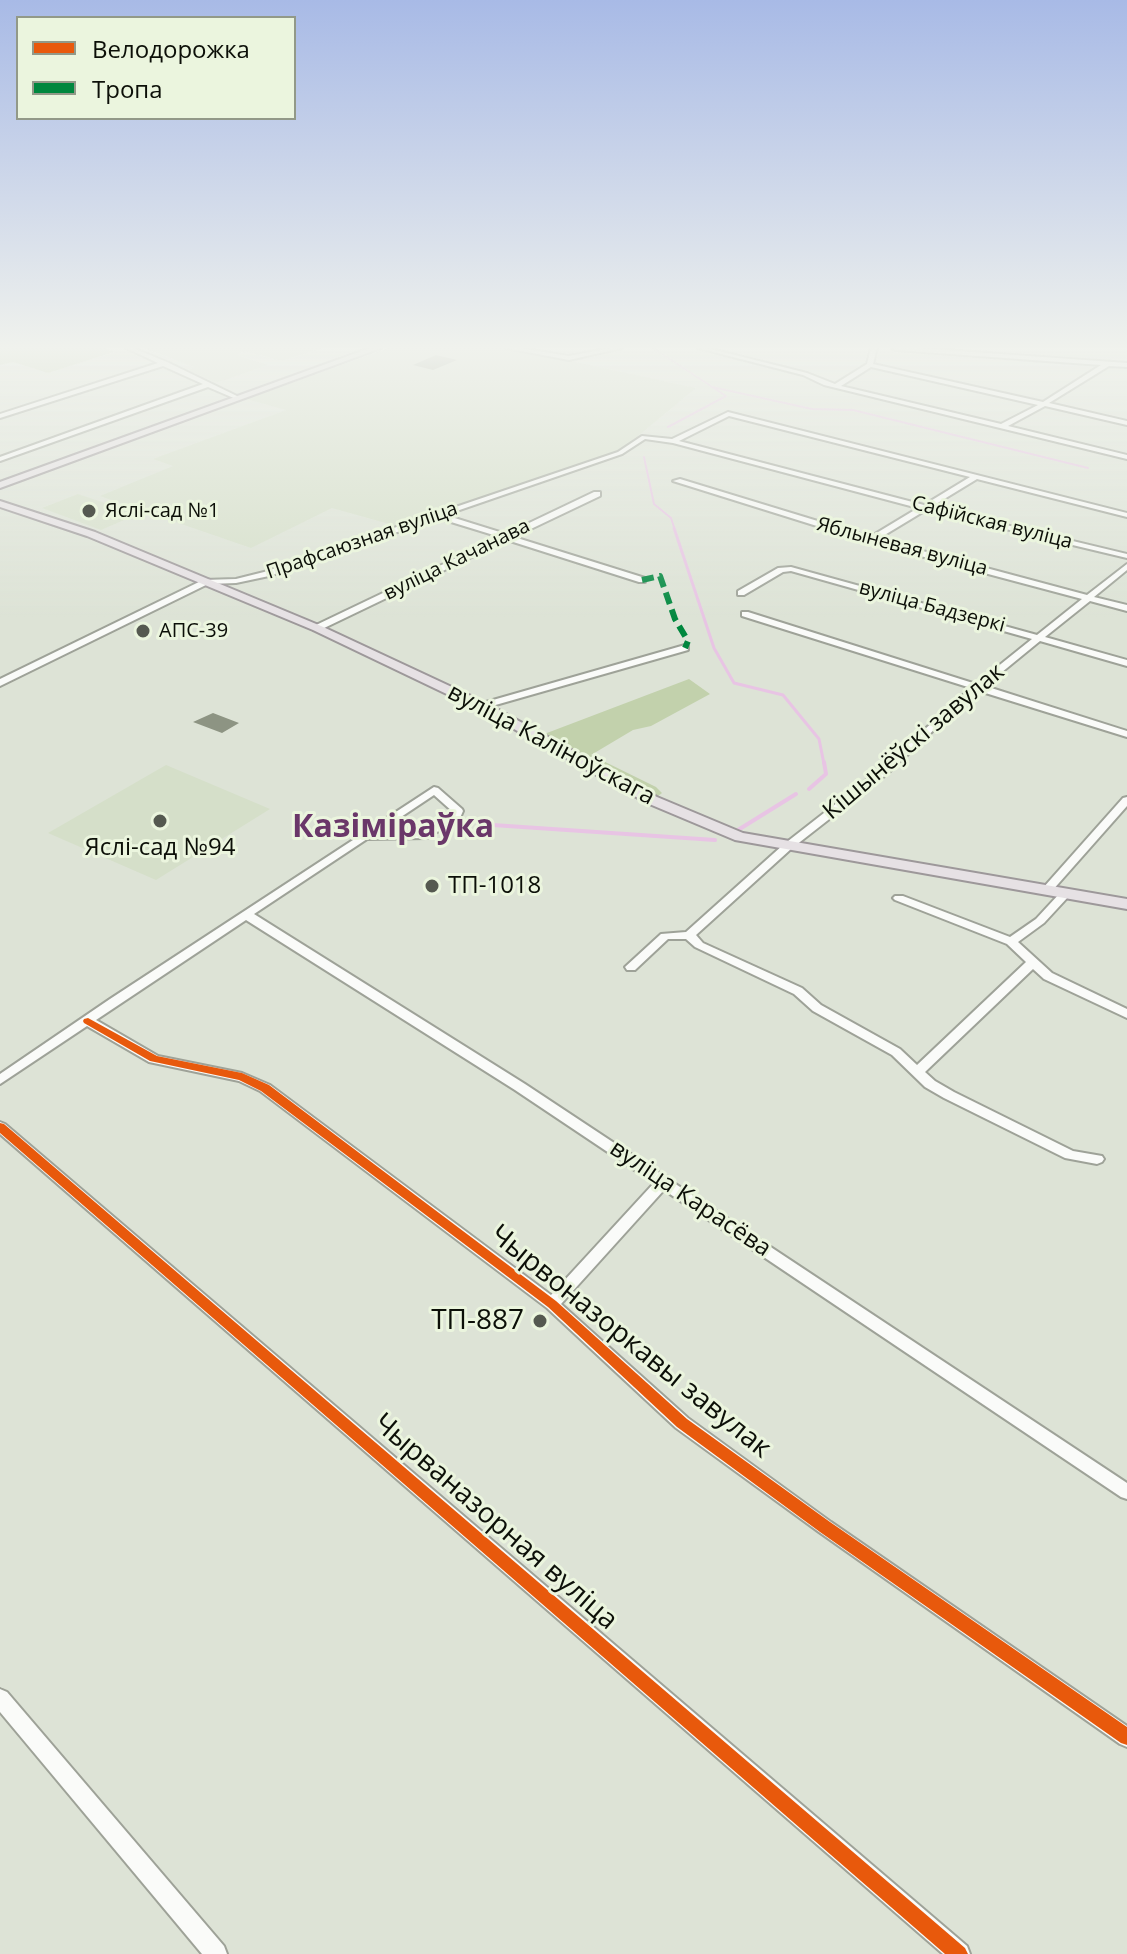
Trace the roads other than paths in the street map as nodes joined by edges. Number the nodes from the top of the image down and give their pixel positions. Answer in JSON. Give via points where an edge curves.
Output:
{"nodes":[{"id":1,"x":55,"y":439,"type":"edge"},
{"id":2,"x":109,"y":439,"type":"edge"},
{"id":3,"x":120,"y":439,"type":"edge"},
{"id":4,"x":641,"y":439,"type":"edge"},
{"id":5,"x":660,"y":439,"type":"edge"},
{"id":6,"x":677,"y":439,"type":"edge"},
{"id":7,"x":825,"y":439,"type":"edge"},
{"id":8,"x":1056,"y":439,"type":"edge"},
{"id":9,"x":673,"y":441,"type":"junction"},
{"id":10,"x":1127,"y":457,"type":"edge"},
{"id":11,"x":0,"y":459,"type":"edge"},
{"id":12,"x":0,"y":477,"type":"edge"},
{"id":13,"x":974,"y":478,"type":"junction"},
{"id":14,"x":677,"y":481,"type":"dead end"},
{"id":15,"x":0,"y":485,"type":"edge"},
{"id":16,"x":597,"y":494,"type":"dead end"},
{"id":17,"x":0,"y":504,"type":"edge"},
{"id":18,"x":926,"y":508,"type":"junction"},
{"id":19,"x":437,"y":515,"type":"junction"},
{"id":20,"x":1127,"y":515,"type":"edge"},
{"id":21,"x":505,"y":536,"type":"junction"},
{"id":22,"x":871,"y":540,"type":"junction"},
{"id":23,"x":1127,"y":556,"type":"edge"},
{"id":24,"x":1127,"y":566,"type":"edge"},
{"id":25,"x":642,"y":580,"type":"dead end"},
{"id":26,"x":206,"y":582,"type":"junction"},
{"id":27,"x":741,"y":593,"type":"dead end"},
{"id":28,"x":1089,"y":597,"type":"junction"},
{"id":29,"x":1127,"y":608,"type":"edge"},
{"id":30,"x":745,"y":614,"type":"dead end"},
{"id":31,"x":317,"y":628,"type":"junction"},
{"id":32,"x":1040,"y":637,"type":"junction"},
{"id":33,"x":685,"y":648,"type":"dead end"},
{"id":34,"x":1127,"y":663,"type":"edge"},
{"id":35,"x":0,"y":683,"type":"edge"},
{"id":36,"x":978,"y":687,"type":"junction"},
{"id":37,"x":482,"y":706,"type":"junction"},
{"id":38,"x":1127,"y":734,"type":"edge"},
{"id":39,"x":1127,"y":800,"type":"edge"},
{"id":40,"x":365,"y":836,"type":"junction"},
{"id":41,"x":787,"y":847,"type":"junction"},
{"id":42,"x":1047,"y":890,"type":"junction"},
{"id":43,"x":1064,"y":895,"type":"junction"},
{"id":44,"x":899,"y":898,"type":"dead end"},
{"id":45,"x":1127,"y":904,"type":"edge"},
{"id":46,"x":247,"y":915,"type":"junction"},
{"id":47,"x":689,"y":935,"type":"junction"},
{"id":48,"x":1011,"y":942,"type":"junction"},
{"id":49,"x":1032,"y":963,"type":"junction"},
{"id":50,"x":631,"y":967,"type":"dead end"},
{"id":51,"x":1127,"y":1014,"type":"edge"},
{"id":52,"x":88,"y":1021,"type":"junction"},
{"id":53,"x":919,"y":1070,"type":"junction"},
{"id":54,"x":0,"y":1080,"type":"edge"},
{"id":55,"x":0,"y":1127,"type":"edge"},
{"id":56,"x":1097,"y":1159,"type":"dead end"},
{"id":57,"x":664,"y":1181,"type":"junction"},
{"id":58,"x":552,"y":1304,"type":"junction"},
{"id":59,"x":1127,"y":1492,"type":"edge"},
{"id":60,"x":2,"y":1704,"type":"edge"},
{"id":61,"x":1127,"y":1737,"type":"edge"},
{"id":62,"x":216,"y":1954,"type":"edge"},
{"id":63,"x":959,"y":1954,"type":"edge"}],
"edges":[{"from":1,"to":11,"type":"street"},
{"from":2,"to":12,"type":"main road"},
{"from":3,"to":15,"type":"main road"},
{"from":4,"to":19,"type":"street","name":"Прафсаюзная вуліца","via":[[620,453]]},
{"from":5,"to":9,"type":"street","name":"Прафсаюзная вуліца"},
{"from":6,"to":9,"type":"street","name":"Прафсаюзная вуліца"},
{"from":7,"to":13,"type":"street","name":"Прафсаюзная вуліца"},
{"from":8,"to":10,"type":"street"},
{"from":9,"to":18,"type":"street","name":"Сафійская вуліца"},
{"from":13,"to":18,"type":"street"},
{"from":13,"to":20,"type":"street"},
{"from":14,"to":22,"type":"street","name":"Яблыневая вуліца"},
{"from":16,"to":21,"type":"street","name":"вуліца Качанава"},
{"from":17,"to":26,"type":"main road","name":"вуліца Каліноўскага","via":[[91,534]]},
{"from":18,"to":22,"type":"street"},
{"from":18,"to":23,"type":"street","name":"Сафійская вуліца"},
{"from":19,"to":21,"type":"street"},
{"from":19,"to":26,"type":"street","name":"Прафсаюзная вуліца","via":[[266,574]]},
{"from":21,"to":25,"type":"street"},
{"from":21,"to":31,"type":"street","name":"вуліца Качанава"},
{"from":22,"to":28,"type":"street","name":"Яблыневая вуліца"},
{"from":24,"to":28,"type":"street","name":"Кішынёўскі завулак"},
{"from":26,"to":31,"type":"main road","name":"вуліца Каліноўскага"},
{"from":26,"to":35,"type":"street","name":"Прафсаюзная вуліца"},
{"from":27,"to":32,"type":"street","name":"вуліца Бадзеркі","via":[[791,569]]},
{"from":28,"to":29,"type":"street","name":"Яблыневая вуліца"},
{"from":28,"to":32,"type":"street","name":"Кішынёўскі завулак"},
{"from":30,"to":36,"type":"street"},
{"from":31,"to":37,"type":"main road","name":"вуліца Каліноўскага"},
{"from":32,"to":34,"type":"street","name":"вуліца Бадзеркі"},
{"from":32,"to":36,"type":"street","name":"Кішынёўскі завулак"},
{"from":33,"to":37,"type":"street"},
{"from":36,"to":38,"type":"street"},
{"from":36,"to":41,"type":"street","name":"Кішынёўскі завулак","via":[[883,772]]},
{"from":37,"to":41,"type":"main road","name":"вуліца Каліноўскага","via":[[652,800],[740,837]]},
{"from":39,"to":42,"type":"street"},
{"from":40,"to":40,"type":"street","via":[[434,790],[458,811],[427,835]]},
{"from":40,"to":46,"type":"street"},
{"from":41,"to":42,"type":"main road","name":"вуліца Каліноўскага"},
{"from":41,"to":47,"type":"street","name":"Кішынёўскі завулак"},
{"from":42,"to":43,"type":"main road","name":"вуліца Каліноўскага"},
{"from":43,"to":45,"type":"main road","name":"вуліца Каліноўскага"},
{"from":43,"to":48,"type":"street"},
{"from":44,"to":48,"type":"street"},
{"from":46,"to":52,"type":"street"},
{"from":46,"to":57,"type":"street","name":"вуліца Карасёва"},
{"from":47,"to":50,"type":"street","via":[[665,936]]},
{"from":47,"to":53,"type":"street","via":[[699,945],[798,991]]},
{"from":48,"to":49,"type":"street"},
{"from":49,"to":51,"type":"street"},
{"from":49,"to":53,"type":"street"},
{"from":52,"to":54,"type":"street"},
{"from":52,"to":58,"type":"street","name":"Чырвоназоркавы завулак","via":[[154,1059],[242,1077],[265,1088]]},
{"from":53,"to":56,"type":"street","via":[[949,1095],[1070,1155]]},
{"from":55,"to":63,"type":"street","name":"Чырваназорная вуліца"},
{"from":57,"to":58,"type":"street"},
{"from":57,"to":59,"type":"street","name":"вуліца Карасёва"},
{"from":58,"to":61,"type":"street","name":"Чырвоназоркавы завулак","via":[[682,1423]]},
{"from":60,"to":62,"type":"street"}]}
